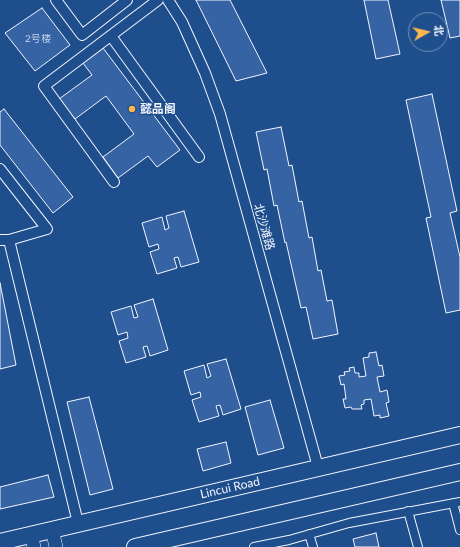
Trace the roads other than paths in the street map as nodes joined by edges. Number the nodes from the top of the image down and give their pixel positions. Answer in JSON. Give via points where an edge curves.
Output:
{"nodes":[{"id":1,"x":56,"y":0,"type":"edge"},
{"id":2,"x":127,"y":0,"type":"edge"},
{"id":3,"x":158,"y":0,"type":"edge"},
{"id":4,"x":168,"y":0,"type":"edge"},
{"id":5,"x":111,"y":36,"type":"junction"},
{"id":6,"x":199,"y":157,"type":"dead end"},
{"id":7,"x":0,"y":169,"type":"edge"},
{"id":8,"x":114,"y":182,"type":"dead end"},
{"id":9,"x":5,"y":240,"type":"edge"},
{"id":10,"x":460,"y":435,"type":"edge"},
{"id":11,"x":318,"y":468,"type":"junction"},
{"id":12,"x":460,"y":472,"type":"edge"},
{"id":13,"x":457,"y":502,"type":"edge"},
{"id":14,"x":408,"y":511,"type":"junction"},
{"id":15,"x":78,"y":524,"type":"junction"},
{"id":16,"x":52,"y":530,"type":"junction"},
{"id":17,"x":460,"y":530,"type":"edge"},
{"id":18,"x":309,"y":534,"type":"junction"},
{"id":19,"x":33,"y":540,"type":"edge"},
{"id":20,"x":0,"y":542,"type":"edge"},
{"id":21,"x":56,"y":547,"type":"edge"},
{"id":22,"x":135,"y":547,"type":"edge"},
{"id":23,"x":254,"y":547,"type":"edge"},
{"id":24,"x":313,"y":547,"type":"edge"},
{"id":25,"x":418,"y":547,"type":"edge"}],
"edges":[{"from":1,"to":2,"type":"street","via":[[82,35]]},
{"from":3,"to":5,"type":"street"},
{"from":4,"to":11,"type":"street","name":"北沙滩路","via":[[182,22],[220,114]]},
{"from":5,"to":6,"type":"street"},
{"from":5,"to":8,"type":"street","via":[[44,86]]},
{"from":7,"to":9,"type":"street","via":[[47,229]]},
{"from":9,"to":15,"type":"street"},
{"from":10,"to":11,"type":"main road","name":"Lincui Road"},
{"from":11,"to":15,"type":"main road","name":"Lincui Road"},
{"from":12,"to":22,"type":"main road"},
{"from":13,"to":14,"type":"street"},
{"from":13,"to":17,"type":"street"},
{"from":14,"to":18,"type":"street"},
{"from":14,"to":25,"type":"street"},
{"from":15,"to":16,"type":"main road","name":"Lincui Road"},
{"from":16,"to":19,"type":"main road","name":"Lincui Road"},
{"from":16,"to":21,"type":"street"},
{"from":18,"to":23,"type":"street"},
{"from":18,"to":24,"type":"street"},
{"from":19,"to":20,"type":"main road","name":"Lincui Road"}]}
